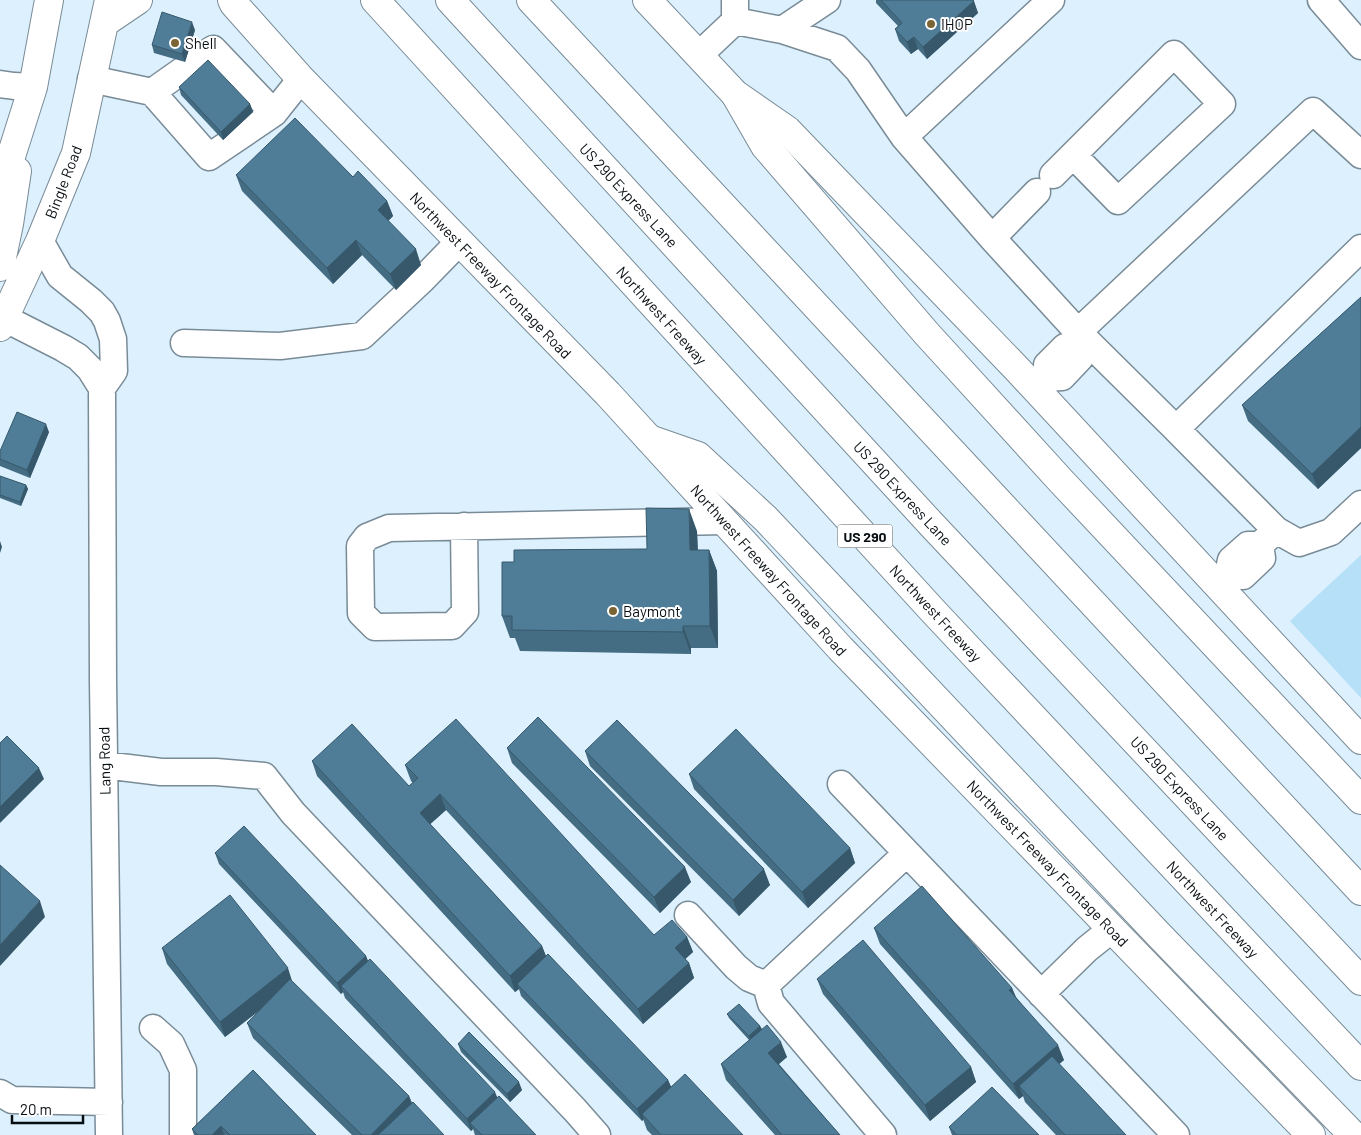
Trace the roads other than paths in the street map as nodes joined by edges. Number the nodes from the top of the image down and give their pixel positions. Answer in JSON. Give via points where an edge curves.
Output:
{"nodes":[{"id":1,"x":49,"y":0,"type":"edge"},
{"id":2,"x":138,"y":0,"type":"edge"},
{"id":3,"x":375,"y":0,"type":"edge"},
{"id":4,"x":450,"y":0,"type":"edge"},
{"id":5,"x":531,"y":0,"type":"edge"},
{"id":6,"x":647,"y":0,"type":"edge"},
{"id":7,"x":827,"y":0,"type":"edge"},
{"id":8,"x":1321,"y":0,"type":"edge"},
{"id":9,"x":231,"y":1,"type":"edge"},
{"id":10,"x":1036,"y":5,"type":"edge"},
{"id":11,"x":735,"y":10,"type":"edge"},
{"id":12,"x":107,"y":12,"type":"edge"},
{"id":13,"x":782,"y":30,"type":"junction"},
{"id":14,"x":1361,"y":46,"type":"edge"},
{"id":15,"x":699,"y":55,"type":"junction"},
{"id":16,"x":301,"y":78,"type":"junction"},
{"id":17,"x":91,"y":79,"type":"junction"},
{"id":18,"x":0,"y":84,"type":"edge"},
{"id":19,"x":152,"y":92,"type":"junction"},
{"id":20,"x":735,"y":94,"type":"junction"},
{"id":21,"x":29,"y":98,"type":"junction"},
{"id":22,"x":274,"y":113,"type":"junction"},
{"id":23,"x":904,"y":137,"type":"junction"},
{"id":24,"x":1073,"y":154,"type":"junction"},
{"id":25,"x":1361,"y":156,"type":"edge"},
{"id":26,"x":0,"y":191,"type":"edge"},
{"id":27,"x":992,"y":238,"type":"junction"},
{"id":28,"x":40,"y":241,"type":"junction"},
{"id":29,"x":459,"y":242,"type":"junction"},
{"id":30,"x":1361,"y":248,"type":"edge"},
{"id":31,"x":0,"y":267,"type":"edge"},
{"id":32,"x":1,"y":316,"type":"edge"},
{"id":33,"x":1082,"y":341,"type":"junction"},
{"id":34,"x":184,"y":343,"type":"dead end"},
{"id":35,"x":1041,"y":384,"type":"junction"},
{"id":36,"x":102,"y":388,"type":"junction"},
{"id":37,"x":1176,"y":429,"type":"junction"},
{"id":38,"x":649,"y":439,"type":"junction"},
{"id":39,"x":1361,"y":504,"type":"edge"},
{"id":40,"x":724,"y":521,"type":"junction"},
{"id":41,"x":464,"y":526,"type":"junction"},
{"id":42,"x":1268,"y":537,"type":"junction"},
{"id":43,"x":1223,"y":580,"type":"junction"},
{"id":44,"x":1361,"y":740,"type":"edge"},
{"id":45,"x":104,"y":765,"type":"junction"},
{"id":46,"x":841,"y":784,"type":"dead end"},
{"id":47,"x":1361,"y":800,"type":"edge"},
{"id":48,"x":907,"y":853,"type":"junction"},
{"id":49,"x":1361,"y":891,"type":"edge"},
{"id":50,"x":688,"y":915,"type":"dead end"},
{"id":51,"x":1112,"y":929,"type":"junction"},
{"id":52,"x":1361,"y":981,"type":"edge"},
{"id":53,"x":766,"y":985,"type":"junction"},
{"id":54,"x":1041,"y":994,"type":"junction"},
{"id":55,"x":153,"y":1028,"type":"dead end"},
{"id":56,"x":1361,"y":1066,"type":"edge"},
{"id":57,"x":0,"y":1094,"type":"edge"},
{"id":58,"x":109,"y":1102,"type":"junction"},
{"id":59,"x":110,"y":1135,"type":"edge"},
{"id":60,"x":183,"y":1135,"type":"edge"},
{"id":61,"x":597,"y":1135,"type":"edge"},
{"id":62,"x":883,"y":1135,"type":"edge"},
{"id":63,"x":1176,"y":1135,"type":"edge"},
{"id":64,"x":1311,"y":1135,"type":"edge"},
{"id":65,"x":1353,"y":1135,"type":"edge"}],
"edges":[{"from":1,"to":21,"type":"main road"},
{"from":2,"to":12,"type":"main road"},
{"from":3,"to":56,"type":"main road","name":"Northwest Freeway","number":"US 290","via":[[933,611]]},
{"from":4,"to":52,"type":"main road","name":"US 290 Express Lane","via":[[919,511]]},
{"from":5,"to":49,"type":"main road"},
{"from":6,"to":15,"type":"main road"},
{"from":7,"to":13,"type":"street"},
{"from":8,"to":14,"type":"street"},
{"from":9,"to":16,"type":"main road","name":"Northwest Freeway Frontage Road"},
{"from":10,"to":23,"type":"street"},
{"from":11,"to":13,"type":"street"},
{"from":11,"to":15,"type":"street"},
{"from":12,"to":17,"type":"main road","name":"Bingle Road"},
{"from":13,"to":23,"type":"street","via":[[837,48],[858,70]]},
{"from":15,"to":20,"type":"main road"},
{"from":16,"to":22,"type":"street"},
{"from":16,"to":29,"type":"main road","name":"Northwest Freeway Frontage Road"},
{"from":17,"to":19,"type":"street"},
{"from":17,"to":28,"type":"main road","name":"Bingle Road","via":[[76,152]]},
{"from":18,"to":21,"type":"street","via":[[14,86]]},
{"from":19,"to":22,"type":"street","via":[[213,49]]},
{"from":19,"to":22,"type":"street","via":[[209,157]]},
{"from":20,"to":35,"type":"main road","via":[[787,130]]},
{"from":20,"to":47,"type":"main road","via":[[764,146],[927,334]]},
{"from":21,"to":26,"type":"main road"},
{"from":21,"to":31,"type":"main road"},
{"from":23,"to":27,"type":"street"},
{"from":24,"to":24,"type":"street","via":[[1174,54],[1222,104],[1118,201]]},
{"from":24,"to":27,"type":"street"},
{"from":25,"to":33,"type":"street","via":[[1313,111]]},
{"from":27,"to":33,"type":"street"},
{"from":28,"to":32,"type":"main road","name":"Bingle Road"},
{"from":28,"to":36,"type":"street","name":"Lang Road","via":[[60,276],[91,301],[107,320],[113,339],[114,371]]},
{"from":29,"to":34,"type":"street","via":[[362,336],[280,346]]},
{"from":29,"to":38,"type":"main road","name":"Northwest Freeway Frontage Road"},
{"from":30,"to":37,"type":"street"},
{"from":32,"to":36,"type":"street","via":[[78,357]]},
{"from":33,"to":35,"type":"street","via":[[1080,358],[1062,377]]},
{"from":33,"to":37,"type":"street"},
{"from":35,"to":43,"type":"main road"},
{"from":36,"to":45,"type":"street","name":"Lang Road"},
{"from":37,"to":42,"type":"street"},
{"from":38,"to":40,"type":"main road","name":"Northwest Freeway Frontage Road"},
{"from":38,"to":65,"type":"main road","via":[[698,456],[766,519],[1158,934]]},
{"from":39,"to":42,"type":"street","via":[[1331,532],[1299,543]]},
{"from":40,"to":41,"type":"street"},
{"from":40,"to":51,"type":"main road","name":"Northwest Freeway Frontage Road","via":[[840,648]]},
{"from":41,"to":41,"type":"street","via":[[389,528],[367,537],[360,546],[361,613],[375,627],[452,626],[465,612]]},
{"from":42,"to":43,"type":"street","via":[[1262,558],[1243,576]]},
{"from":43,"to":44,"type":"main road"},
{"from":45,"to":58,"type":"street","name":"Lang Road"},
{"from":45,"to":61,"type":"street","via":[[161,772],[264,776],[293,813]]},
{"from":46,"to":48,"type":"street"},
{"from":48,"to":53,"type":"street"},
{"from":48,"to":54,"type":"street"},
{"from":50,"to":53,"type":"street","via":[[736,966],[750,978]]},
{"from":51,"to":54,"type":"street","via":[[1087,948]]},
{"from":51,"to":64,"type":"main road","name":"Northwest Freeway Frontage Road"},
{"from":53,"to":62,"type":"street","via":[[771,1003]]},
{"from":54,"to":63,"type":"street"},
{"from":55,"to":60,"type":"street","via":[[171,1044],[183,1070]]},
{"from":57,"to":58,"type":"street","via":[[12,1100]]},
{"from":58,"to":59,"type":"street","name":"Lang Road"}]}
